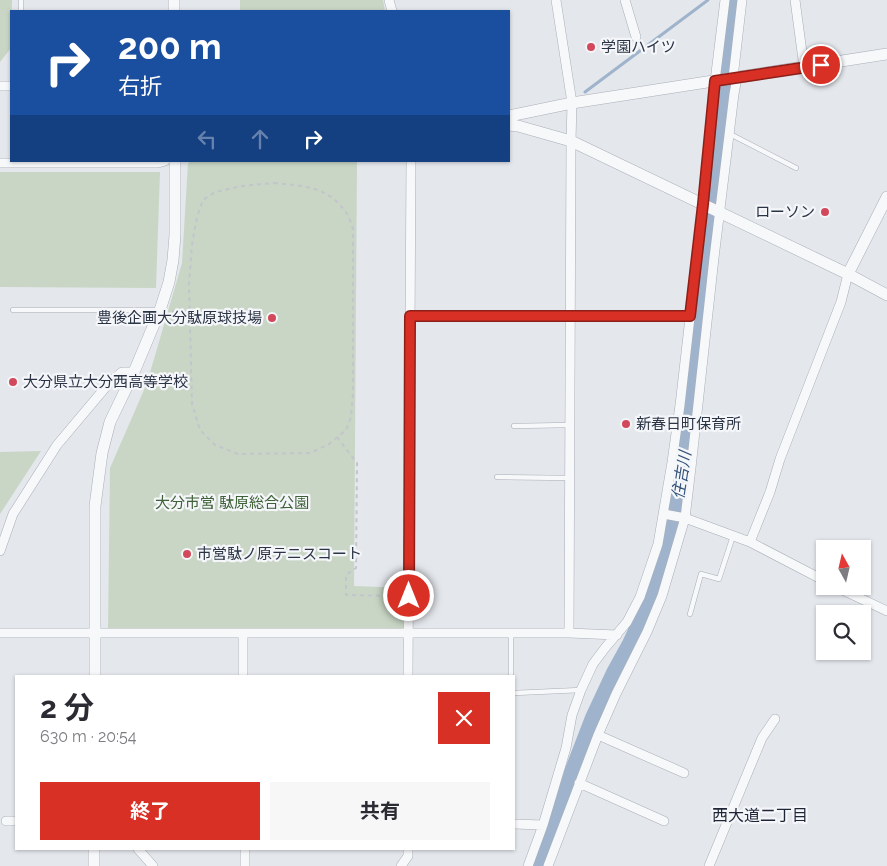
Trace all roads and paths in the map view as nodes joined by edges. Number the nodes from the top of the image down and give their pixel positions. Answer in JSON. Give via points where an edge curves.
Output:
{"nodes":[{"id":1,"x":556,"y":0,"type":"edge"},
{"id":2,"x":624,"y":0,"type":"edge"},
{"id":3,"x":725,"y":0,"type":"edge"},
{"id":4,"x":742,"y":0,"type":"edge"},
{"id":5,"x":794,"y":0,"type":"edge"},
{"id":6,"x":636,"y":37,"type":"dead end"},
{"id":7,"x":887,"y":54,"type":"edge"},
{"id":8,"x":804,"y":67,"type":"junction"},
{"id":9,"x":735,"y":78,"type":"junction"},
{"id":10,"x":715,"y":81,"type":"junction"},
{"id":11,"x":572,"y":103,"type":"junction"},
{"id":12,"x":510,"y":116,"type":"edge"},
{"id":13,"x":510,"y":125,"type":"edge"},
{"id":14,"x":729,"y":133,"type":"junction"},
{"id":15,"x":571,"y":141,"type":"junction"},
{"id":16,"x":17,"y":162,"type":"edge"},
{"id":17,"x":163,"y":162,"type":"edge"},
{"id":18,"x":175,"y":162,"type":"edge"},
{"id":19,"x":411,"y":162,"type":"edge"},
{"id":20,"x":0,"y":163,"type":"edge"},
{"id":21,"x":796,"y":168,"type":"dead end"},
{"id":22,"x":887,"y":197,"type":"edge"},
{"id":23,"x":703,"y":204,"type":"junction"},
{"id":24,"x":720,"y":212,"type":"junction"},
{"id":25,"x":848,"y":274,"type":"junction"},
{"id":26,"x":887,"y":295,"type":"edge"},
{"id":27,"x":12,"y":310,"type":"dead end"},
{"id":28,"x":166,"y":310,"type":"junction"},
{"id":29,"x":190,"y":316,"type":"junction"},
{"id":30,"x":410,"y":316,"type":"junction"},
{"id":31,"x":570,"y":316,"type":"junction"},
{"id":32,"x":690,"y":316,"type":"junction"},
{"id":33,"x":134,"y":372,"type":"junction"},
{"id":34,"x":570,"y":425,"type":"junction"},
{"id":35,"x":514,"y":426,"type":"dead end"},
{"id":36,"x":337,"y":437,"type":"junction"},
{"id":37,"x":498,"y":477,"type":"dead end"},
{"id":38,"x":570,"y":478,"type":"junction"},
{"id":39,"x":665,"y":514,"type":"junction"},
{"id":40,"x":682,"y":518,"type":"junction"},
{"id":41,"x":733,"y":536,"type":"junction"},
{"id":42,"x":750,"y":542,"type":"junction"},
{"id":43,"x":0,"y":551,"type":"edge"},
{"id":44,"x":816,"y":576,"type":"edge"},
{"id":45,"x":853,"y":595,"type":"edge"},
{"id":46,"x":409,"y":596,"type":"junction"},
{"id":47,"x":887,"y":611,"type":"edge"},
{"id":48,"x":690,"y":614,"type":"dead end"},
{"id":49,"x":0,"y":633,"type":"edge"},
{"id":50,"x":96,"y":633,"type":"junction"},
{"id":51,"x":511,"y":633,"type":"junction"},
{"id":52,"x":569,"y":633,"type":"junction"},
{"id":53,"x":243,"y":634,"type":"junction"},
{"id":54,"x":408,"y":634,"type":"junction"},
{"id":55,"x":617,"y":635,"type":"junction"},
{"id":56,"x":95,"y":675,"type":"edge"},
{"id":57,"x":243,"y":675,"type":"edge"},
{"id":58,"x":408,"y":675,"type":"edge"},
{"id":59,"x":511,"y":675,"type":"edge"},
{"id":60,"x":580,"y":690,"type":"junction"},
{"id":61,"x":515,"y":693,"type":"edge"},
{"id":62,"x":775,"y":720,"type":"dead end"},
{"id":63,"x":598,"y":735,"type":"junction"},
{"id":64,"x":684,"y":773,"type":"dead end"},
{"id":65,"x":579,"y":783,"type":"junction"},
{"id":66,"x":664,"y":821,"type":"dead end"},
{"id":67,"x":6,"y":822,"type":"dead end"},
{"id":68,"x":15,"y":822,"type":"edge"},
{"id":69,"x":515,"y":824,"type":"edge"},
{"id":70,"x":543,"y":825,"type":"junction"},
{"id":71,"x":94,"y":850,"type":"edge"},
{"id":72,"x":139,"y":850,"type":"edge"},
{"id":73,"x":245,"y":850,"type":"edge"},
{"id":74,"x":408,"y":850,"type":"edge"},
{"id":75,"x":94,"y":866,"type":"edge"},
{"id":76,"x":152,"y":866,"type":"edge"},
{"id":77,"x":245,"y":866,"type":"edge"},
{"id":78,"x":401,"y":866,"type":"edge"},
{"id":79,"x":528,"y":866,"type":"edge"},
{"id":80,"x":548,"y":866,"type":"edge"},
{"id":81,"x":709,"y":866,"type":"edge"}],
"edges":[{"from":1,"to":11,"type":"street"},
{"from":2,"to":6,"type":"street"},
{"from":3,"to":10,"type":"street"},
{"from":4,"to":9,"type":"street"},
{"from":5,"to":8,"type":"street"},
{"from":7,"to":8,"type":"street"},
{"from":8,"to":9,"type":"street"},
{"from":9,"to":10,"type":"street"},
{"from":9,"to":14,"type":"street"},
{"from":10,"to":11,"type":"street"},
{"from":10,"to":23,"type":"street"},
{"from":11,"to":12,"type":"street"},
{"from":11,"to":15,"type":"street"},
{"from":13,"to":15,"type":"street"},
{"from":14,"to":21,"type":"lane"},
{"from":14,"to":24,"type":"street"},
{"from":15,"to":23,"type":"street"},
{"from":15,"to":31,"type":"street"},
{"from":16,"to":17,"type":"street"},
{"from":16,"to":20,"type":"street"},
{"from":18,"to":28,"type":"street","via":[[176,223]]},
{"from":19,"to":30,"type":"street"},
{"from":22,"to":25,"type":"street"},
{"from":23,"to":24,"type":"street"},
{"from":23,"to":32,"type":"street"},
{"from":24,"to":25,"type":"street"},
{"from":24,"to":40,"type":"street","via":[[692,468]]},
{"from":25,"to":26,"type":"street"},
{"from":25,"to":42,"type":"street","via":[[841,302]]},
{"from":27,"to":28,"type":"lane"},
{"from":28,"to":29,"type":"path"},
{"from":28,"to":33,"type":"street"},
{"from":29,"to":36,"type":"path","via":[[192,404],[200,430],[215,445],[238,454],[310,453]]},
{"from":29,"to":36,"type":"path","via":[[192,244],[203,200],[214,192],[274,183],[303,186],[326,193],[347,215],[353,229],[353,393],[351,417],[346,430]]},
{"from":30,"to":31,"type":"street"},
{"from":30,"to":46,"type":"street"},
{"from":31,"to":32,"type":"street"},
{"from":31,"to":34,"type":"street"},
{"from":32,"to":39,"type":"street"},
{"from":33,"to":43,"type":"street","via":[[122,372],[110,382],[57,445],[14,514]]},
{"from":33,"to":50,"type":"street","via":[[110,422],[102,453],[95,506]]},
{"from":34,"to":35,"type":"lane"},
{"from":34,"to":38,"type":"street"},
{"from":36,"to":46,"type":"path","via":[[357,463],[356,568],[346,575],[346,595]]},
{"from":37,"to":38,"type":"lane"},
{"from":38,"to":52,"type":"street"},
{"from":39,"to":40,"type":"street"},
{"from":39,"to":55,"type":"street","via":[[640,598]]},
{"from":40,"to":41,"type":"street"},
{"from":40,"to":63,"type":"street","via":[[662,596]]},
{"from":41,"to":42,"type":"street"},
{"from":41,"to":48,"type":"lane","via":[[719,578],[701,574]]},
{"from":42,"to":44,"type":"street"},
{"from":45,"to":47,"type":"street"},
{"from":46,"to":54,"type":"street"},
{"from":49,"to":50,"type":"street"},
{"from":50,"to":53,"type":"street"},
{"from":50,"to":56,"type":"street"},
{"from":51,"to":52,"type":"street"},
{"from":51,"to":54,"type":"street"},
{"from":51,"to":59,"type":"lane"},
{"from":52,"to":55,"type":"street"},
{"from":53,"to":54,"type":"street"},
{"from":53,"to":57,"type":"street"},
{"from":54,"to":58,"type":"street"},
{"from":55,"to":60,"type":"street","via":[[593,664]]},
{"from":60,"to":61,"type":"lane"},
{"from":60,"to":70,"type":"street"},
{"from":62,"to":81,"type":"street","via":[[762,738]]},
{"from":63,"to":64,"type":"street"},
{"from":63,"to":65,"type":"street"},
{"from":65,"to":66,"type":"street"},
{"from":65,"to":80,"type":"street"},
{"from":67,"to":68,"type":"street"},
{"from":69,"to":70,"type":"street"},
{"from":70,"to":79,"type":"street"},
{"from":71,"to":75,"type":"street"},
{"from":72,"to":76,"type":"street"},
{"from":73,"to":77,"type":"street"},
{"from":74,"to":78,"type":"street"}]}
